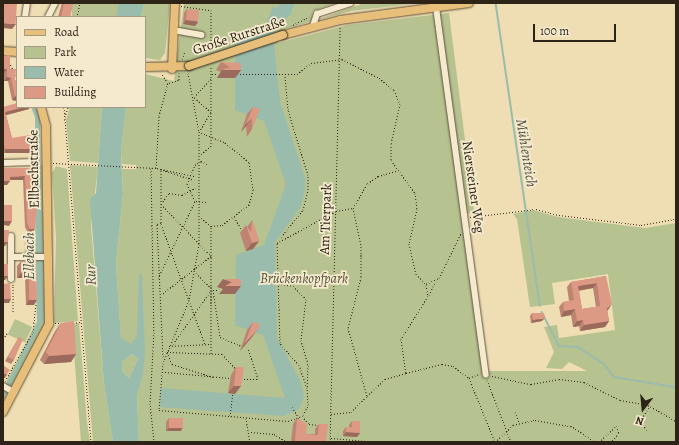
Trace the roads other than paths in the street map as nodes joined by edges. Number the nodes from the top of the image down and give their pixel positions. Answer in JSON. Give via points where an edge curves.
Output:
{"nodes":[{"id":1,"x":27,"y":3,"type":"edge"},
{"id":2,"x":54,"y":3,"type":"edge"},
{"id":3,"x":350,"y":3,"type":"edge"},
{"id":4,"x":469,"y":3,"type":"edge"},
{"id":5,"x":175,"y":4,"type":"edge"},
{"id":6,"x":422,"y":6,"type":"edge"},
{"id":7,"x":436,"y":7,"type":"junction"},
{"id":8,"x":25,"y":16,"type":"edge"},
{"id":9,"x":48,"y":16,"type":"edge"},
{"id":10,"x":313,"y":26,"type":"junction"},
{"id":11,"x":173,"y":30,"type":"junction"},
{"id":12,"x":202,"y":35,"type":"dead end"},
{"id":13,"x":146,"y":66,"type":"edge"},
{"id":14,"x":176,"y":69,"type":"junction"},
{"id":15,"x":41,"y":108,"type":"edge"},
{"id":16,"x":34,"y":162,"type":"dead end"},
{"id":17,"x":3,"y":163,"type":"edge"},
{"id":18,"x":11,"y":236,"type":"dead end"},
{"id":19,"x":30,"y":240,"type":"dead end"},
{"id":20,"x":11,"y":257,"type":"junction"},
{"id":21,"x":33,"y":257,"type":"junction"},
{"id":22,"x":47,"y":257,"type":"junction"},
{"id":23,"x":11,"y":279,"type":"road end"},
{"id":24,"x":485,"y":373,"type":"road end"},
{"id":25,"x":7,"y":388,"type":"edge"},
{"id":26,"x":3,"y":412,"type":"edge"}],
"edges":[{"from":1,"to":8,"type":"street"},
{"from":2,"to":9,"type":"street"},
{"from":3,"to":10,"type":"street","via":[[317,14]]},
{"from":4,"to":7,"type":"main road","name":"Große Rurstraße"},
{"from":5,"to":11,"type":"main road"},
{"from":6,"to":7,"type":"main road","name":"Große Rurstraße"},
{"from":6,"to":10,"type":"main road","name":"Große Rurstraße"},
{"from":7,"to":24,"type":"street","name":"Niersteiner Weg"},
{"from":10,"to":14,"type":"main road","name":"Große Rurstraße","bridge":true},
{"from":11,"to":12,"type":"street"},
{"from":11,"to":14,"type":"main road"},
{"from":13,"to":14,"type":"main road","name":"Große Rurstraße"},
{"from":15,"to":22,"type":"main road","name":"Ellbachstraße","via":[[46,126]]},
{"from":16,"to":17,"type":"street"},
{"from":18,"to":20,"type":"street"},
{"from":19,"to":21,"type":"street"},
{"from":20,"to":21,"type":"street"},
{"from":20,"to":23,"type":"street"},
{"from":21,"to":22,"type":"street"},
{"from":22,"to":25,"type":"main road","name":"Ellbachstraße","via":[[49,324]]},
{"from":25,"to":26,"type":"main road","name":"Ellbachstraße"}]}
